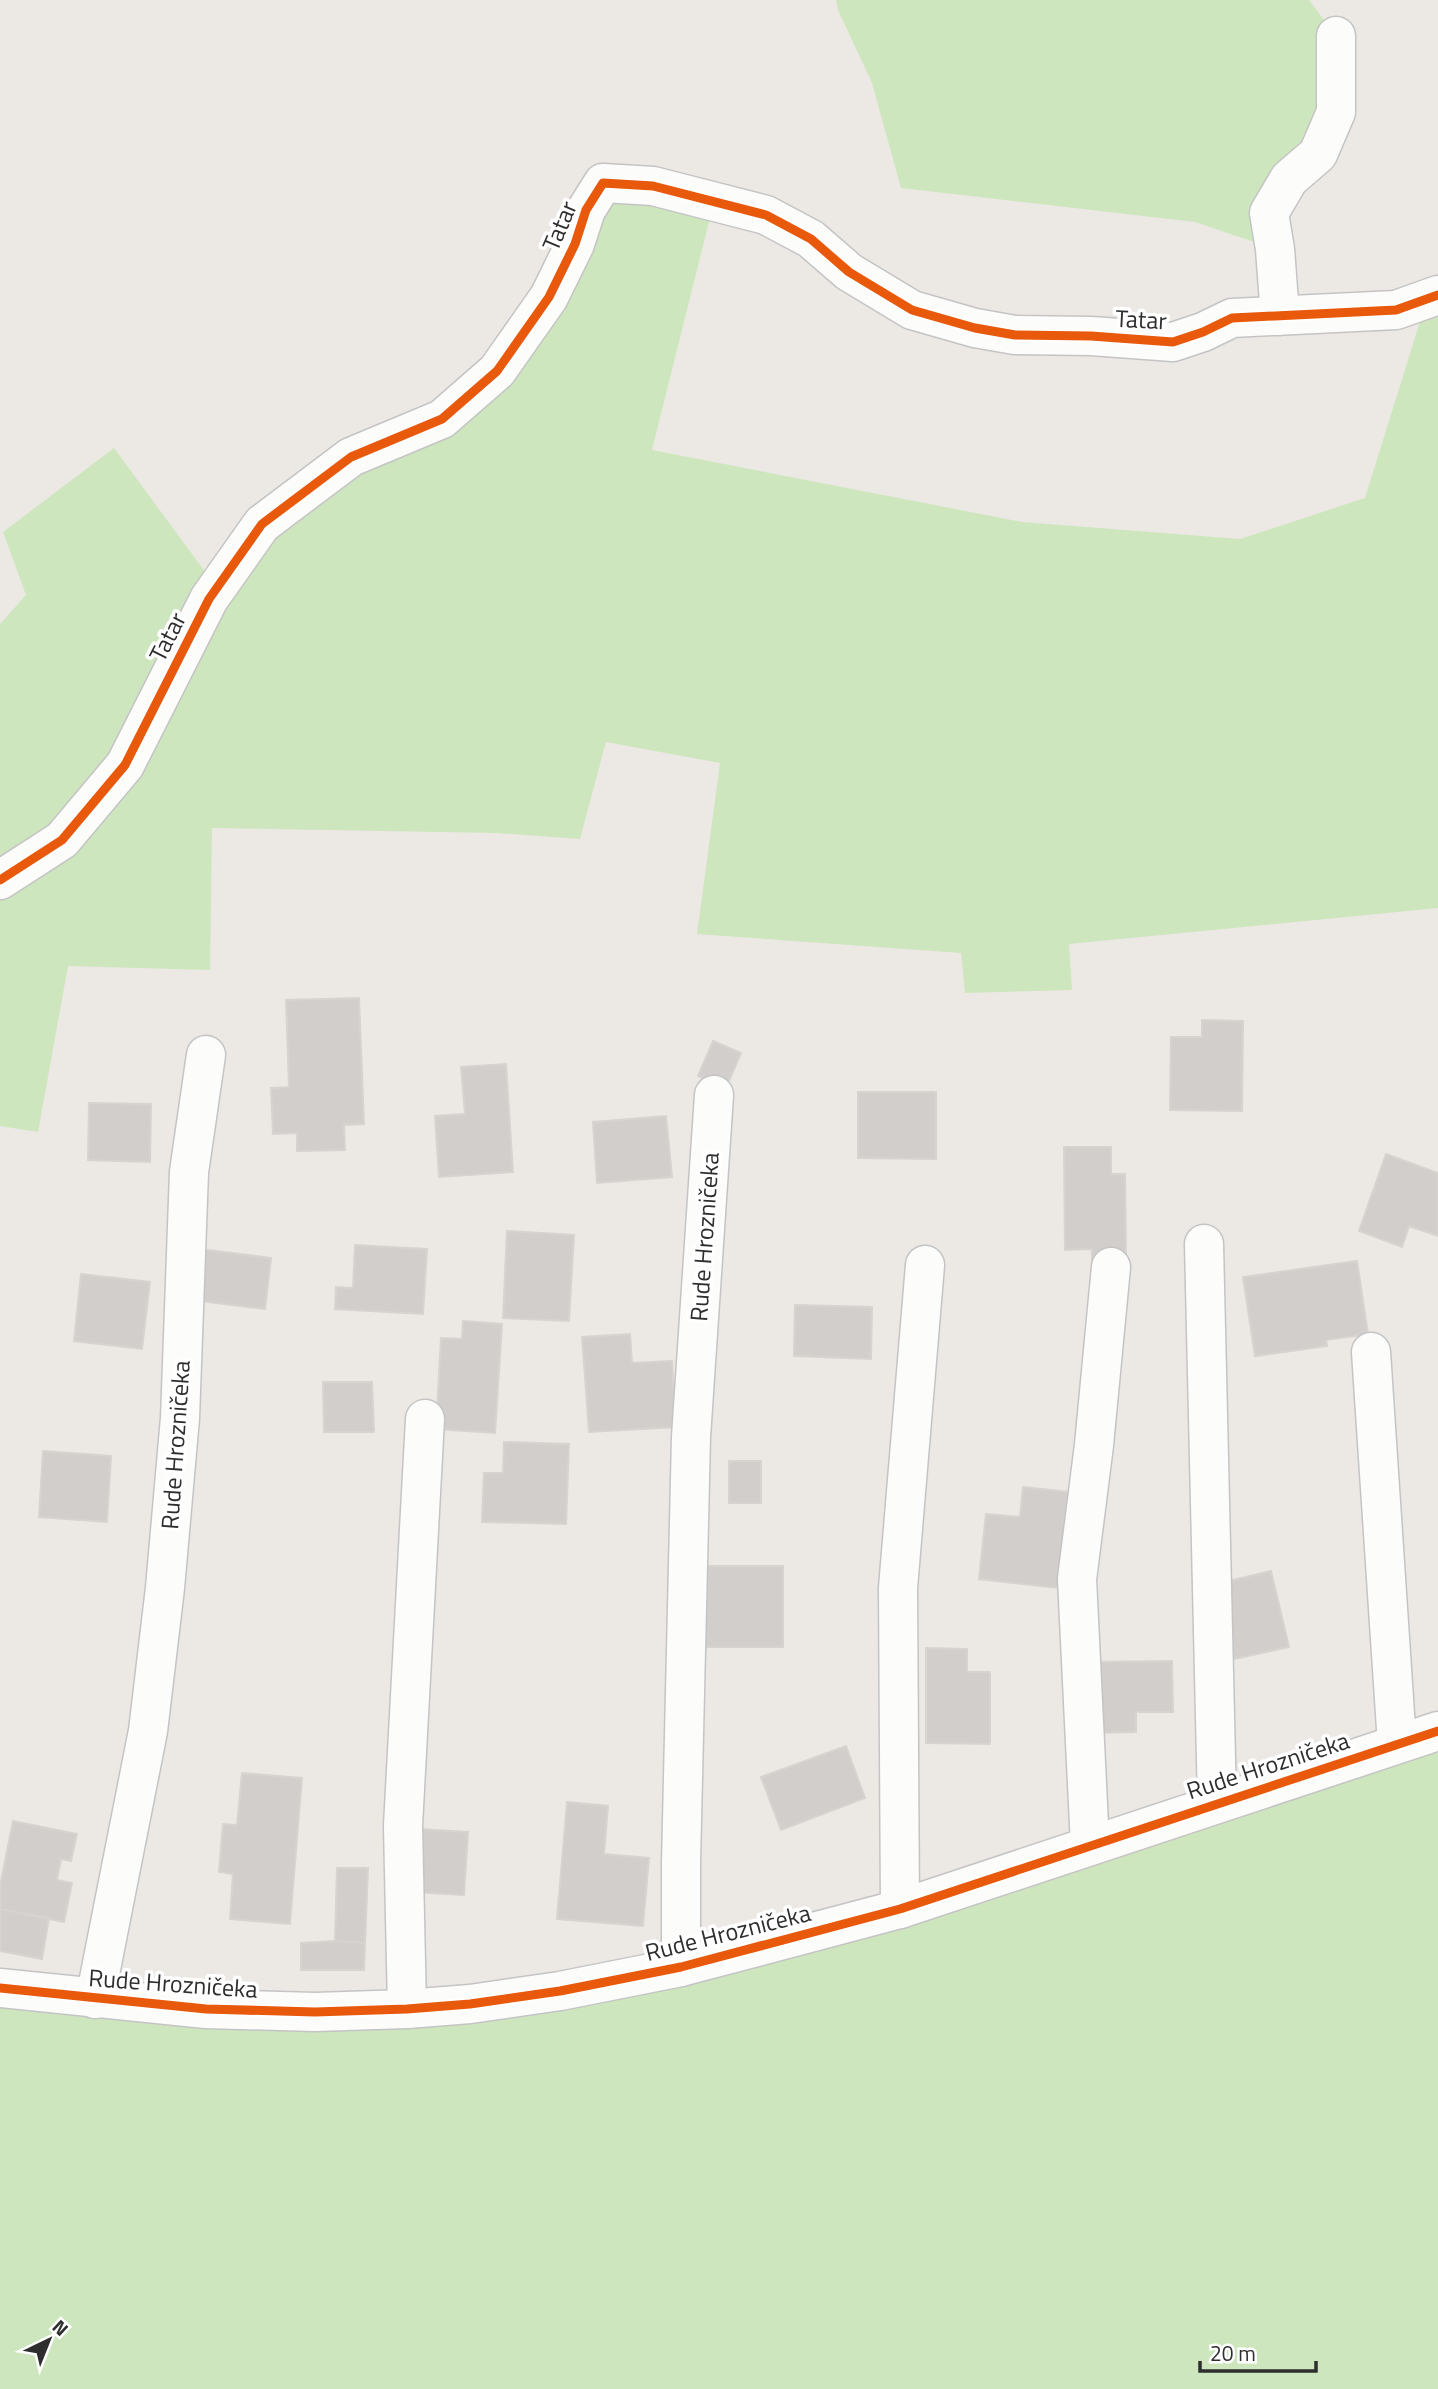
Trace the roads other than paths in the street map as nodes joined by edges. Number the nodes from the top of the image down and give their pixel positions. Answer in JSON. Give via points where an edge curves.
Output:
{"nodes":[{"id":1,"x":1336,"y":36,"type":"dead end"},
{"id":2,"x":1438,"y":295,"type":"edge"},
{"id":3,"x":1280,"y":316,"type":"junction"},
{"id":4,"x":0,"y":880,"type":"edge"},
{"id":5,"x":206,"y":1055,"type":"dead end"},
{"id":6,"x":714,"y":1095,"type":"dead end"},
{"id":7,"x":1204,"y":1244,"type":"dead end"},
{"id":8,"x":925,"y":1265,"type":"dead end"},
{"id":9,"x":1111,"y":1267,"type":"dead end"},
{"id":10,"x":1371,"y":1352,"type":"dead end"},
{"id":11,"x":425,"y":1419,"type":"dead end"},
{"id":12,"x":1438,"y":1731,"type":"edge"},
{"id":13,"x":1397,"y":1744,"type":"junction"},
{"id":14,"x":1217,"y":1803,"type":"junction"},
{"id":15,"x":1090,"y":1846,"type":"junction"},
{"id":16,"x":901,"y":1909,"type":"junction"},
{"id":17,"x":681,"y":1967,"type":"junction"},
{"id":18,"x":0,"y":1988,"type":"edge"},
{"id":19,"x":95,"y":1999,"type":"junction"},
{"id":20,"x":407,"y":2009,"type":"junction"}],
"edges":[{"from":1,"to":3,"type":"street","via":[[1336,113],[1318,154],[1289,179],[1269,213]]},
{"from":2,"to":3,"type":"street","name":"Tatar","via":[[1396,310]]},
{"from":3,"to":4,"type":"street","name":"Tatar","via":[[1233,318],[1173,342],[1015,335],[975,328],[912,310],[849,272],[811,239],[766,215],[653,186],[603,183],[586,210],[550,298],[497,372],[442,419],[351,457],[262,524],[209,599],[125,765],[62,840]]},
{"from":5,"to":19,"type":"street","name":"Rude Hrozničeka","via":[[189,1172],[180,1418],[152,1705]]},
{"from":6,"to":17,"type":"street","name":"Rude Hrozničeka","via":[[691,1437]]},
{"from":7,"to":14,"type":"street","name":"Rude Hrozničeka"},
{"from":8,"to":16,"type":"street","via":[[898,1588]]},
{"from":9,"to":15,"type":"street","via":[[1077,1579]]},
{"from":10,"to":13,"type":"street"},
{"from":11,"to":20,"type":"street","via":[[403,1826]]},
{"from":12,"to":13,"type":"street","name":"Rude Hrozničeka"},
{"from":13,"to":14,"type":"street","name":"Rude Hrozničeka"},
{"from":14,"to":15,"type":"street","name":"Rude Hrozničeka"},
{"from":15,"to":16,"type":"street","name":"Rude Hrozničeka"},
{"from":16,"to":17,"type":"street","name":"Rude Hrozničeka"},
{"from":17,"to":20,"type":"street","name":"Rude Hrozničeka","via":[[560,1991]]},
{"from":18,"to":19,"type":"street","name":"Rude Hrozničeka"},
{"from":19,"to":20,"type":"street","name":"Rude Hrozničeka","via":[[206,2009]]}]}
